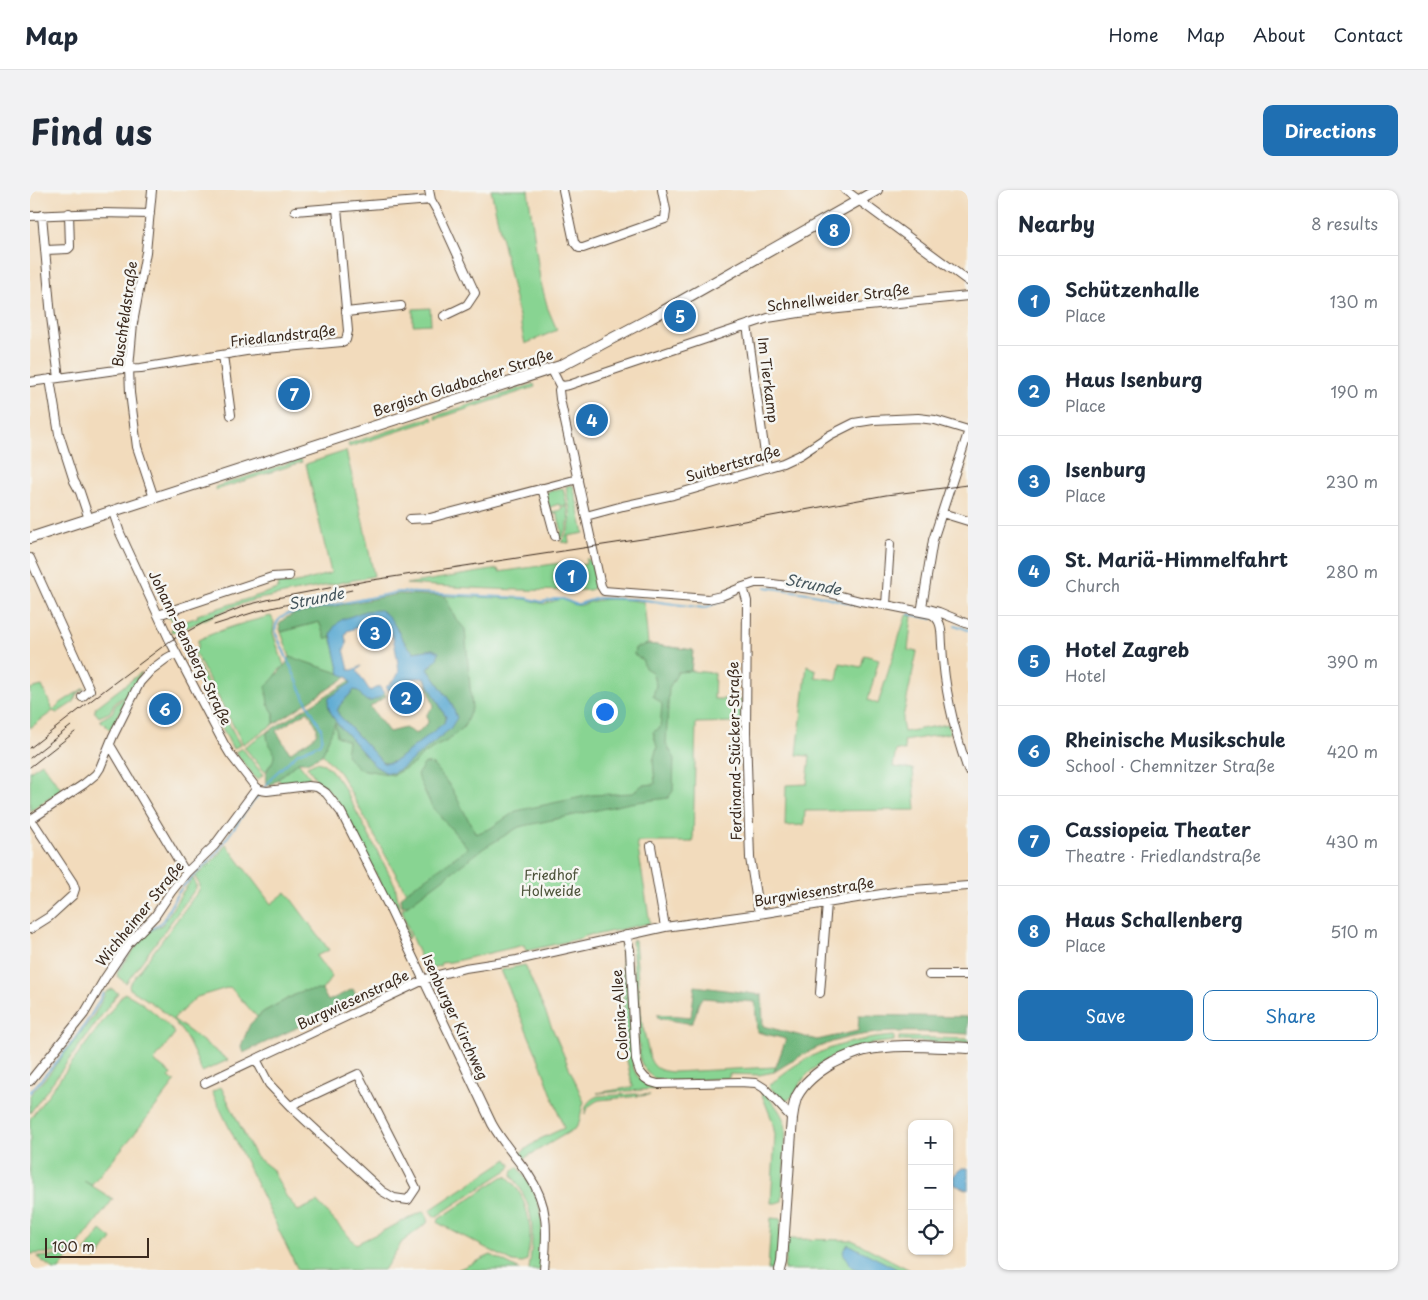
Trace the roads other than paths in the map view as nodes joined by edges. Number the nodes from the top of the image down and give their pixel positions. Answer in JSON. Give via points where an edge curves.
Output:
{"nodes":[{"id":1,"x":152,"y":190,"type":"edge"},
{"id":2,"x":429,"y":190,"type":"edge"},
{"id":3,"x":563,"y":190,"type":"edge"},
{"id":4,"x":662,"y":190,"type":"edge"},
{"id":5,"x":845,"y":190,"type":"edge"},
{"id":6,"x":877,"y":190,"type":"edge"},
{"id":7,"x":431,"y":200,"type":"junction"},
{"id":8,"x":859,"y":200,"type":"junction"},
{"id":9,"x":337,"y":208,"type":"junction"},
{"id":10,"x":295,"y":211,"type":"dead end"},
{"id":11,"x":69,"y":213,"type":"junction"},
{"id":12,"x":150,"y":214,"type":"junction"},
{"id":13,"x":42,"y":215,"type":"junction"},
{"id":14,"x":30,"y":216,"type":"edge"},
{"id":15,"x":46,"y":250,"type":"junction"},
{"id":16,"x":960,"y":277,"type":"junction"},
{"id":17,"x":968,"y":281,"type":"edge"},
{"id":18,"x":967,"y":296,"type":"edge"},
{"id":19,"x":401,"y":306,"type":"dead end"},
{"id":20,"x":346,"y":312,"type":"junction"},
{"id":21,"x":444,"y":316,"type":"dead end"},
{"id":22,"x":747,"y":325,"type":"junction"},
{"id":23,"x":223,"y":355,"type":"junction"},
{"id":24,"x":129,"y":368,"type":"junction"},
{"id":25,"x":552,"y":370,"type":"junction"},
{"id":26,"x":59,"y":378,"type":"junction"},
{"id":27,"x":50,"y":379,"type":"junction"},
{"id":28,"x":30,"y":382,"type":"edge"},
{"id":29,"x":561,"y":385,"type":"junction"},
{"id":30,"x":231,"y":415,"type":"dead end"},
{"id":31,"x":968,"y":431,"type":"edge"},
{"id":32,"x":767,"y":468,"type":"junction"},
{"id":33,"x":578,"y":480,"type":"junction"},
{"id":34,"x":542,"y":488,"type":"junction"},
{"id":35,"x":154,"y":498,"type":"junction"},
{"id":36,"x":113,"y":512,"type":"junction"},
{"id":37,"x":942,"y":513,"type":"junction"},
{"id":38,"x":586,"y":516,"type":"junction"},
{"id":39,"x":89,"y":519,"type":"junction"},
{"id":40,"x":410,"y":519,"type":"dead end"},
{"id":41,"x":968,"y":521,"type":"edge"},
{"id":42,"x":555,"y":536,"type":"dead end"},
{"id":43,"x":30,"y":538,"type":"edge"},
{"id":44,"x":890,"y":544,"type":"dead end"},
{"id":45,"x":30,"y":558,"type":"edge"},
{"id":46,"x":289,"y":576,"type":"dead end"},
{"id":47,"x":743,"y":586,"type":"junction"},
{"id":48,"x":886,"y":605,"type":"junction"},
{"id":49,"x":158,"y":615,"type":"junction"},
{"id":50,"x":966,"y":624,"type":"edge"},
{"id":51,"x":176,"y":654,"type":"junction"},
{"id":52,"x":82,"y":697,"type":"dead end"},
{"id":53,"x":110,"y":744,"type":"junction"},
{"id":54,"x":118,"y":760,"type":"junction"},
{"id":55,"x":100,"y":768,"type":"junction"},
{"id":56,"x":968,"y":770,"type":"edge"},
{"id":57,"x":260,"y":789,"type":"junction"},
{"id":58,"x":31,"y":819,"type":"edge"},
{"id":59,"x":650,"y":846,"type":"dead end"},
{"id":60,"x":187,"y":872,"type":"junction"},
{"id":61,"x":968,"y":886,"type":"edge"},
{"id":62,"x":827,"y":903,"type":"junction"},
{"id":63,"x":759,"y":914,"type":"junction"},
{"id":64,"x":665,"y":927,"type":"junction"},
{"id":65,"x":30,"y":929,"type":"edge"},
{"id":66,"x":626,"y":935,"type":"junction"},
{"id":67,"x":929,"y":974,"type":"dead end"},
{"id":68,"x":968,"y":975,"type":"edge"},
{"id":69,"x":424,"y":980,"type":"junction"},
{"id":70,"x":820,"y":993,"type":"dead end"},
{"id":71,"x":968,"y":1048,"type":"edge"},
{"id":72,"x":256,"y":1059,"type":"junction"},
{"id":73,"x":30,"y":1081,"type":"edge"},
{"id":74,"x":204,"y":1083,"type":"dead end"},
{"id":75,"x":290,"y":1106,"type":"junction"},
{"id":76,"x":792,"y":1118,"type":"junction"},
{"id":77,"x":544,"y":1270,"type":"edge"},
{"id":78,"x":780,"y":1270,"type":"edge"}],
"edges":[{"from":1,"to":12,"type":"street","name":"Buschfeldstraße"},
{"from":2,"to":7,"type":"street"},
{"from":3,"to":4,"type":"street","via":[[574,242],[584,248],[665,218]]},
{"from":5,"to":8,"type":"street"},
{"from":6,"to":8,"type":"main road","name":"Bergisch Gladbacher Straße"},
{"from":7,"to":9,"type":"street"},
{"from":7,"to":21,"type":"street","via":[[475,293],[468,305]]},
{"from":8,"to":16,"type":"street"},
{"from":8,"to":25,"type":"main road","name":"Bergisch Gladbacher Straße"},
{"from":9,"to":10,"type":"street"},
{"from":9,"to":20,"type":"street","name":"Friedlandstraße"},
{"from":11,"to":12,"type":"street"},
{"from":11,"to":13,"type":"street"},
{"from":11,"to":15,"type":"street","via":[[70,247]]},
{"from":12,"to":24,"type":"street","name":"Buschfeldstraße"},
{"from":13,"to":14,"type":"street"},
{"from":13,"to":15,"type":"street"},
{"from":15,"to":26,"type":"street"},
{"from":16,"to":17,"type":"street"},
{"from":16,"to":18,"type":"street"},
{"from":18,"to":22,"type":"street","name":"Schnellweider Straße","via":[[799,313]]},
{"from":19,"to":20,"type":"street","name":"Friedlandstraße"},
{"from":20,"to":23,"type":"street","name":"Friedlandstraße","via":[[348,336],[342,342]]},
{"from":22,"to":29,"type":"street","name":"Schnellweider Straße"},
{"from":22,"to":32,"type":"street","name":"Im Tierkamp"},
{"from":23,"to":24,"type":"street","name":"Friedlandstraße"},
{"from":23,"to":30,"type":"street","name":"Friedlandstraße"},
{"from":24,"to":26,"type":"street","name":"Friedlandstraße"},
{"from":24,"to":35,"type":"street","name":"Buschfeldstraße","via":[[137,447]]},
{"from":25,"to":29,"type":"street"},
{"from":25,"to":35,"type":"main road","name":"Bergisch Gladbacher Straße"},
{"from":26,"to":27,"type":"street","name":"Friedlandstraße"},
{"from":27,"to":28,"type":"street","name":"Friedlandstraße"},
{"from":27,"to":39,"type":"street","via":[[59,434]]},
{"from":29,"to":33,"type":"street","via":[[560,399]]},
{"from":31,"to":32,"type":"street","name":"Suitbertstraße","via":[[918,418],[860,422],[847,426],[792,460]]},
{"from":31,"to":37,"type":"street"},
{"from":32,"to":38,"type":"street","name":"Suitbertstraße"},
{"from":33,"to":34,"type":"street"},
{"from":33,"to":38,"type":"street"},
{"from":34,"to":40,"type":"street","via":[[430,518]]},
{"from":34,"to":42,"type":"street"},
{"from":35,"to":36,"type":"main road","name":"Bergisch Gladbacher Straße"},
{"from":36,"to":39,"type":"main road","name":"Bergisch Gladbacher Straße"},
{"from":36,"to":49,"type":"street","name":"Johann-Bensberg-Straße"},
{"from":37,"to":41,"type":"street"},
{"from":37,"to":50,"type":"street","via":[[931,548],[922,607]]},
{"from":38,"to":47,"type":"street","via":[[604,591],[701,600],[715,598]]},
{"from":39,"to":43,"type":"main road","name":"Bergisch Gladbacher Straße"},
{"from":44,"to":48,"type":"street"},
{"from":45,"to":52,"type":"street","via":[[90,690]]},
{"from":46,"to":49,"type":"street","via":[[272,577]]},
{"from":47,"to":48,"type":"street","via":[[765,583],[818,590]]},
{"from":47,"to":63,"type":"street","name":"Ferdinand-Stücker-Straße","via":[[746,601],[750,858]]},
{"from":48,"to":56,"type":"street","via":[[931,614],[939,621],[954,725]]},
{"from":49,"to":51,"type":"street","name":"Johann-Bensberg-Straße"},
{"from":51,"to":53,"type":"street","via":[[144,677]]},
{"from":51,"to":57,"type":"street","name":"Johann-Bensberg-Straße","via":[[230,754]]},
{"from":53,"to":54,"type":"street"},
{"from":53,"to":55,"type":"street"},
{"from":54,"to":55,"type":"street","via":[[109,760]]},
{"from":54,"to":60,"type":"street"},
{"from":55,"to":58,"type":"street","via":[[92,779]]},
{"from":57,"to":60,"type":"street","name":"Wichheimer Straße","via":[[250,796],[214,846]]},
{"from":57,"to":69,"type":"street","name":"Isenburger Kirchweg","via":[[313,786],[322,789],[341,812]]},
{"from":58,"to":65,"type":"street","via":[[75,889],[73,895],[49,917]]},
{"from":59,"to":64,"type":"street"},
{"from":60,"to":73,"type":"street","name":"Wichheimer Straße","via":[[155,916],[124,950],[84,1014]]},
{"from":61,"to":62,"type":"street","name":"Burgwiesenstraße","via":[[900,891]]},
{"from":62,"to":63,"type":"street","name":"Burgwiesenstraße"},
{"from":62,"to":70,"type":"street"},
{"from":63,"to":64,"type":"street","name":"Burgwiesenstraße"},
{"from":64,"to":66,"type":"street","name":"Burgwiesenstraße"},
{"from":66,"to":69,"type":"street","name":"Burgwiesenstraße","via":[[439,974]]},
{"from":66,"to":76,"type":"street","name":"Colonia-Allee","via":[[630,950],[636,1060],[645,1078],[664,1084],[756,1083]]},
{"from":67,"to":68,"type":"street"},
{"from":69,"to":72,"type":"street","name":"Burgwiesenstraße"},
{"from":69,"to":77,"type":"street","name":"Isenburger Kirchweg","via":[[498,1136],[527,1173],[540,1198],[547,1228]]},
{"from":71,"to":76,"type":"main road","via":[[896,1046],[847,1056],[824,1068],[802,1087]]},
{"from":72,"to":74,"type":"street","name":"Burgwiesenstraße"},
{"from":72,"to":75,"type":"street","via":[[269,1084]]},
{"from":75,"to":75,"type":"street","via":[[358,1074],[416,1188],[408,1200],[394,1198],[382,1191]]},
{"from":76,"to":78,"type":"main road"}]}
